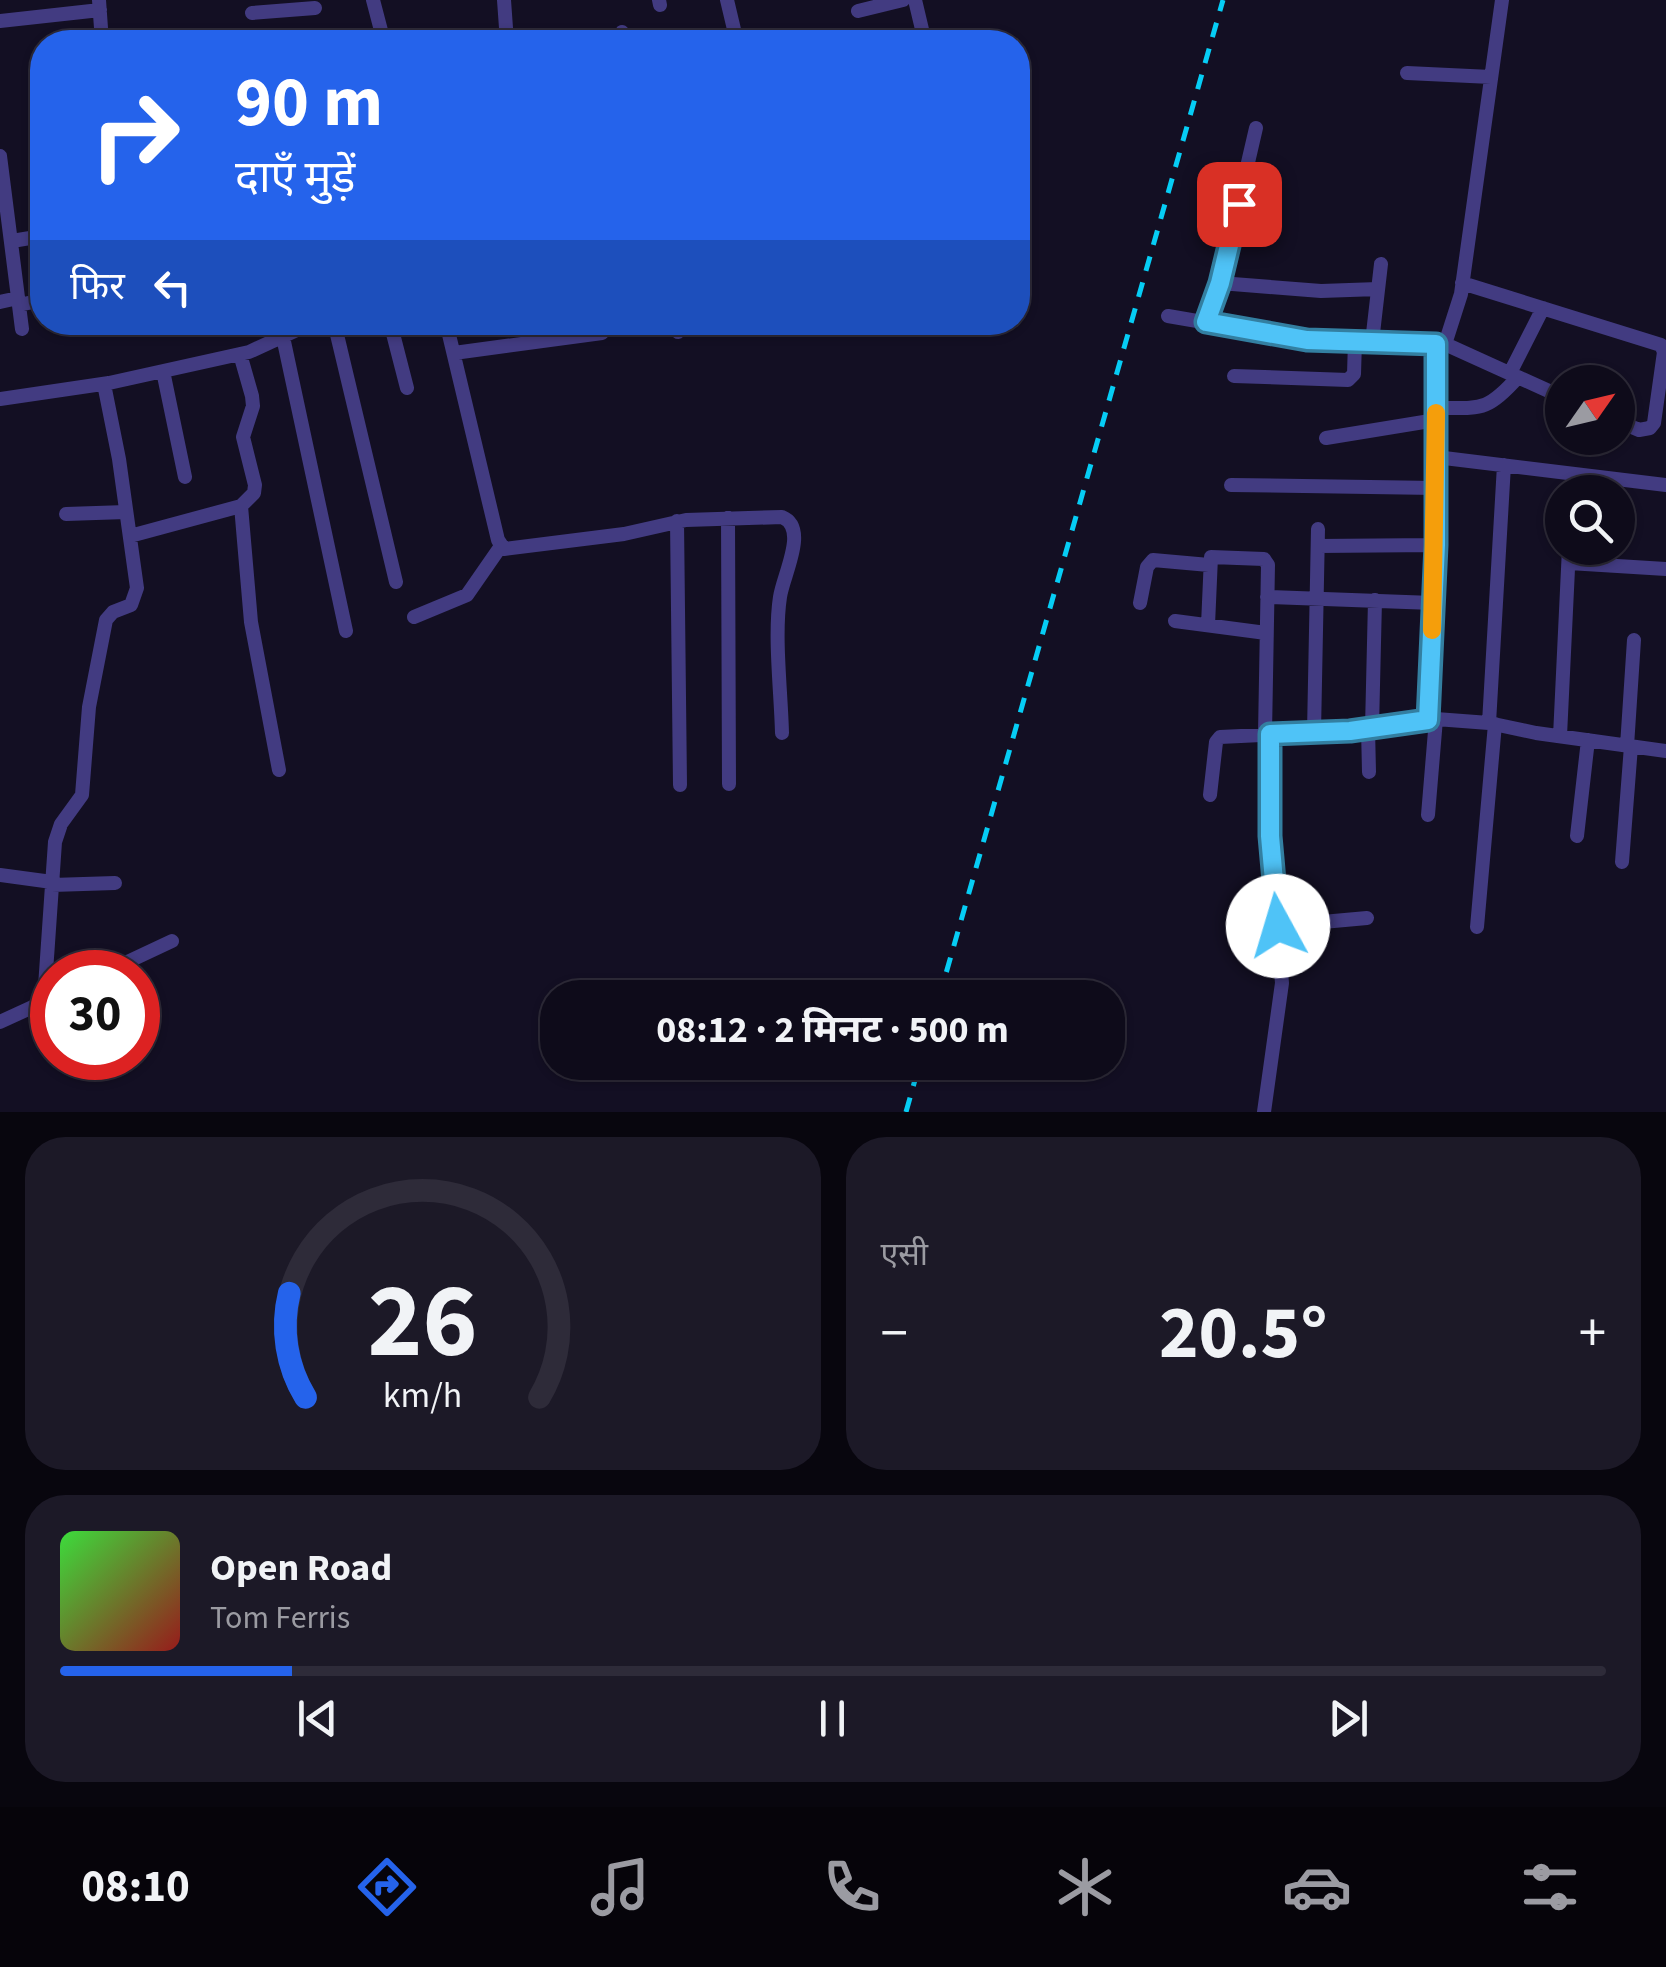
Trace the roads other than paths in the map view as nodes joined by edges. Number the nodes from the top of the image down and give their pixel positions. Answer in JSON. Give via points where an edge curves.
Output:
{"nodes":[{"id":1,"x":373,"y":0,"type":"edge"},
{"id":2,"x":504,"y":0,"type":"edge"},
{"id":3,"x":727,"y":0,"type":"edge"},
{"id":4,"x":903,"y":0,"type":"edge"},
{"id":5,"x":915,"y":0,"type":"edge"},
{"id":6,"x":1502,"y":0,"type":"edge"},
{"id":7,"x":100,"y":5,"type":"edge"},
{"id":8,"x":251,"y":7,"type":"edge"},
{"id":9,"x":315,"y":8,"type":"dead end"},
{"id":10,"x":858,"y":11,"type":"dead end"},
{"id":11,"x":0,"y":20,"type":"edge"},
{"id":12,"x":101,"y":30,"type":"edge"},
{"id":13,"x":381,"y":30,"type":"edge"},
{"id":14,"x":506,"y":30,"type":"edge"},
{"id":15,"x":734,"y":30,"type":"edge"},
{"id":16,"x":922,"y":30,"type":"edge"},
{"id":17,"x":1407,"y":73,"type":"dead end"},
{"id":18,"x":1490,"y":77,"type":"junction"},
{"id":19,"x":1256,"y":128,"type":"dead end"},
{"id":20,"x":0,"y":156,"type":"edge"},
{"id":21,"x":30,"y":238,"type":"edge"},
{"id":22,"x":12,"y":241,"type":"junction"},
{"id":23,"x":1381,"y":264,"type":"dead end"},
{"id":24,"x":1220,"y":283,"type":"junction"},
{"id":25,"x":1462,"y":283,"type":"junction"},
{"id":26,"x":1378,"y":289,"type":"junction"},
{"id":27,"x":19,"y":301,"type":"junction"},
{"id":28,"x":30,"y":301,"type":"edge"},
{"id":29,"x":0,"y":302,"type":"edge"},
{"id":30,"x":1544,"y":308,"type":"junction"},
{"id":31,"x":1168,"y":316,"type":"dead end"},
{"id":32,"x":1206,"y":322,"type":"junction"},
{"id":33,"x":22,"y":329,"type":"dead end"},
{"id":34,"x":284,"y":335,"type":"edge"},
{"id":35,"x":293,"y":335,"type":"edge"},
{"id":36,"x":337,"y":335,"type":"edge"},
{"id":37,"x":393,"y":335,"type":"edge"},
{"id":38,"x":449,"y":335,"type":"edge"},
{"id":39,"x":582,"y":335,"type":"edge"},
{"id":40,"x":1364,"y":342,"type":"junction"},
{"id":41,"x":1440,"y":344,"type":"junction"},
{"id":42,"x":240,"y":354,"type":"junction"},
{"id":43,"x":454,"y":354,"type":"junction"},
{"id":44,"x":1664,"y":362,"type":"edge"},
{"id":45,"x":163,"y":371,"type":"junction"},
{"id":46,"x":1514,"y":375,"type":"junction"},
{"id":47,"x":1234,"y":376,"type":"dead end"},
{"id":48,"x":104,"y":384,"type":"junction"},
{"id":49,"x":407,"y":388,"type":"dead end"},
{"id":50,"x":1545,"y":389,"type":"edge"},
{"id":51,"x":0,"y":399,"type":"edge"},
{"id":52,"x":1436,"y":414,"type":"junction"},
{"id":53,"x":1635,"y":429,"type":"edge"},
{"id":54,"x":1326,"y":438,"type":"dead end"},
{"id":55,"x":1436,"y":456,"type":"junction"},
{"id":56,"x":1504,"y":465,"type":"junction"},
{"id":57,"x":185,"y":477,"type":"dead end"},
{"id":58,"x":1666,"y":484,"type":"edge"},
{"id":59,"x":1231,"y":485,"type":"dead end"},
{"id":60,"x":1436,"y":488,"type":"junction"},
{"id":61,"x":241,"y":506,"type":"junction"},
{"id":62,"x":126,"y":512,"type":"junction"},
{"id":63,"x":66,"y":514,"type":"dead end"},
{"id":64,"x":728,"y":518,"type":"junction"},
{"id":65,"x":677,"y":521,"type":"junction"},
{"id":66,"x":1318,"y":529,"type":"dead end"},
{"id":67,"x":130,"y":536,"type":"junction"},
{"id":68,"x":1436,"y":545,"type":"junction"},
{"id":69,"x":500,"y":546,"type":"junction"},
{"id":70,"x":1318,"y":546,"type":"junction"},
{"id":71,"x":1209,"y":565,"type":"junction"},
{"id":72,"x":1569,"y":565,"type":"edge"},
{"id":73,"x":1635,"y":565,"type":"edge"},
{"id":74,"x":1666,"y":569,"type":"edge"},
{"id":75,"x":396,"y":582,"type":"dead end"},
{"id":76,"x":1267,"y":597,"type":"junction"},
{"id":77,"x":1317,"y":598,"type":"junction"},
{"id":78,"x":1376,"y":600,"type":"junction"},
{"id":79,"x":1140,"y":603,"type":"dead end"},
{"id":80,"x":1433,"y":603,"type":"junction"},
{"id":81,"x":414,"y":617,"type":"dead end"},
{"id":82,"x":1175,"y":621,"type":"dead end"},
{"id":83,"x":1208,"y":625,"type":"junction"},
{"id":84,"x":346,"y":631,"type":"dead end"},
{"id":85,"x":1266,"y":633,"type":"junction"},
{"id":86,"x":1634,"y":640,"type":"dead end"},
{"id":87,"x":1432,"y":720,"type":"junction"},
{"id":88,"x":1492,"y":723,"type":"junction"},
{"id":89,"x":1370,"y":728,"type":"junction"},
{"id":90,"x":782,"y":732,"type":"dead end"},
{"id":91,"x":1314,"y":732,"type":"junction"},
{"id":92,"x":1268,"y":734,"type":"junction"},
{"id":93,"x":1560,"y":736,"type":"junction"},
{"id":94,"x":1588,"y":740,"type":"junction"},
{"id":95,"x":1629,"y":746,"type":"junction"},
{"id":96,"x":1666,"y":752,"type":"edge"},
{"id":97,"x":279,"y":770,"type":"dead end"},
{"id":98,"x":1368,"y":772,"type":"dead end"},
{"id":99,"x":728,"y":784,"type":"dead end"},
{"id":100,"x":680,"y":786,"type":"dead end"},
{"id":101,"x":1210,"y":795,"type":"dead end"},
{"id":102,"x":1428,"y":816,"type":"dead end"},
{"id":103,"x":1577,"y":836,"type":"dead end"},
{"id":104,"x":1622,"y":862,"type":"dead end"},
{"id":105,"x":0,"y":876,"type":"edge"},
{"id":106,"x":52,"y":883,"type":"junction"},
{"id":107,"x":115,"y":884,"type":"dead end"},
{"id":108,"x":1367,"y":918,"type":"dead end"},
{"id":109,"x":1278,"y":926,"type":"junction"},
{"id":110,"x":1476,"y":928,"type":"dead end"},
{"id":111,"x":172,"y":942,"type":"dead end"},
{"id":112,"x":50,"y":950,"type":"edge"},
{"id":113,"x":154,"y":950,"type":"edge"},
{"id":114,"x":30,"y":1008,"type":"edge"},
{"id":115,"x":0,"y":1022,"type":"edge"},
{"id":116,"x":1264,"y":1112,"type":"edge"}],
"edges":[{"from":1,"to":13,"type":"street"},
{"from":2,"to":14,"type":"street"},
{"from":3,"to":15,"type":"street"},
{"from":4,"to":10,"type":"street"},
{"from":5,"to":16,"type":"street"},
{"from":6,"to":18,"type":"street"},
{"from":7,"to":11,"type":"street"},
{"from":7,"to":12,"type":"street"},
{"from":8,"to":9,"type":"street"},
{"from":17,"to":18,"type":"street"},
{"from":18,"to":25,"type":"street"},
{"from":19,"to":24,"type":"street"},
{"from":20,"to":22,"type":"street"},
{"from":21,"to":22,"type":"street"},
{"from":22,"to":27,"type":"street"},
{"from":23,"to":26,"type":"street"},
{"from":24,"to":26,"type":"street"},
{"from":24,"to":32,"type":"street"},
{"from":25,"to":30,"type":"street"},
{"from":25,"to":41,"type":"street"},
{"from":26,"to":40,"type":"street"},
{"from":27,"to":28,"type":"street"},
{"from":27,"to":29,"type":"street"},
{"from":27,"to":33,"type":"street"},
{"from":30,"to":44,"type":"street","via":[[1657,342]]},
{"from":30,"to":46,"type":"street"},
{"from":31,"to":32,"type":"street"},
{"from":32,"to":40,"type":"street","via":[[1291,338]]},
{"from":34,"to":42,"type":"street"},
{"from":35,"to":84,"type":"street"},
{"from":36,"to":75,"type":"street"},
{"from":37,"to":49,"type":"street"},
{"from":38,"to":43,"type":"street"},
{"from":39,"to":43,"type":"street"},
{"from":40,"to":41,"type":"street"},
{"from":40,"to":47,"type":"street","via":[[1348,380]]},
{"from":41,"to":46,"type":"street"},
{"from":41,"to":52,"type":"street"},
{"from":42,"to":45,"type":"street"},
{"from":42,"to":61,"type":"street","via":[[252,396],[242,437],[255,485]]},
{"from":43,"to":69,"type":"street"},
{"from":44,"to":53,"type":"street","via":[[1654,423]]},
{"from":45,"to":48,"type":"street"},
{"from":45,"to":57,"type":"street"},
{"from":46,"to":50,"type":"street"},
{"from":46,"to":52,"type":"street","via":[[1488,406]]},
{"from":48,"to":51,"type":"street"},
{"from":48,"to":62,"type":"street"},
{"from":52,"to":54,"type":"street"},
{"from":52,"to":55,"type":"street"},
{"from":55,"to":56,"type":"street"},
{"from":55,"to":60,"type":"street"},
{"from":56,"to":58,"type":"street"},
{"from":56,"to":88,"type":"street"},
{"from":59,"to":60,"type":"street"},
{"from":60,"to":68,"type":"street"},
{"from":61,"to":67,"type":"street"},
{"from":61,"to":97,"type":"street","via":[[251,622]]},
{"from":62,"to":63,"type":"street"},
{"from":62,"to":67,"type":"street"},
{"from":64,"to":65,"type":"street"},
{"from":64,"to":90,"type":"street","via":[[782,517],[794,526],[779,603]]},
{"from":64,"to":99,"type":"street"},
{"from":65,"to":69,"type":"street","via":[[512,551]]},
{"from":65,"to":100,"type":"street"},
{"from":66,"to":70,"type":"street"},
{"from":67,"to":106,"type":"street","via":[[136,599],[106,620],[89,707],[82,795],[57,833]]},
{"from":68,"to":70,"type":"street"},
{"from":68,"to":80,"type":"street"},
{"from":69,"to":81,"type":"street","via":[[467,595]]},
{"from":70,"to":77,"type":"street"},
{"from":71,"to":76,"type":"street","via":[[1214,556],[1264,559]]},
{"from":71,"to":79,"type":"street","via":[[1153,560]]},
{"from":71,"to":83,"type":"street"},
{"from":72,"to":93,"type":"street"},
{"from":73,"to":74,"type":"street"},
{"from":76,"to":77,"type":"street"},
{"from":76,"to":85,"type":"street"},
{"from":77,"to":78,"type":"street"},
{"from":77,"to":91,"type":"street"},
{"from":78,"to":80,"type":"street"},
{"from":78,"to":89,"type":"street"},
{"from":80,"to":87,"type":"street"},
{"from":82,"to":83,"type":"street"},
{"from":83,"to":85,"type":"street"},
{"from":85,"to":92,"type":"street"},
{"from":86,"to":95,"type":"street"},
{"from":87,"to":88,"type":"street"},
{"from":87,"to":89,"type":"street"},
{"from":87,"to":102,"type":"street"},
{"from":88,"to":93,"type":"street"},
{"from":88,"to":110,"type":"street"},
{"from":89,"to":91,"type":"street"},
{"from":89,"to":98,"type":"street"},
{"from":91,"to":92,"type":"street"},
{"from":92,"to":101,"type":"street","via":[[1218,739]]},
{"from":92,"to":109,"type":"street"},
{"from":93,"to":94,"type":"street"},
{"from":94,"to":95,"type":"street"},
{"from":94,"to":103,"type":"street"},
{"from":95,"to":96,"type":"street"},
{"from":95,"to":104,"type":"street"},
{"from":105,"to":106,"type":"street"},
{"from":106,"to":107,"type":"street"},
{"from":106,"to":112,"type":"street"},
{"from":108,"to":109,"type":"street"},
{"from":109,"to":116,"type":"street","via":[[1282,983]]},
{"from":111,"to":113,"type":"street"},
{"from":114,"to":115,"type":"street"}]}
